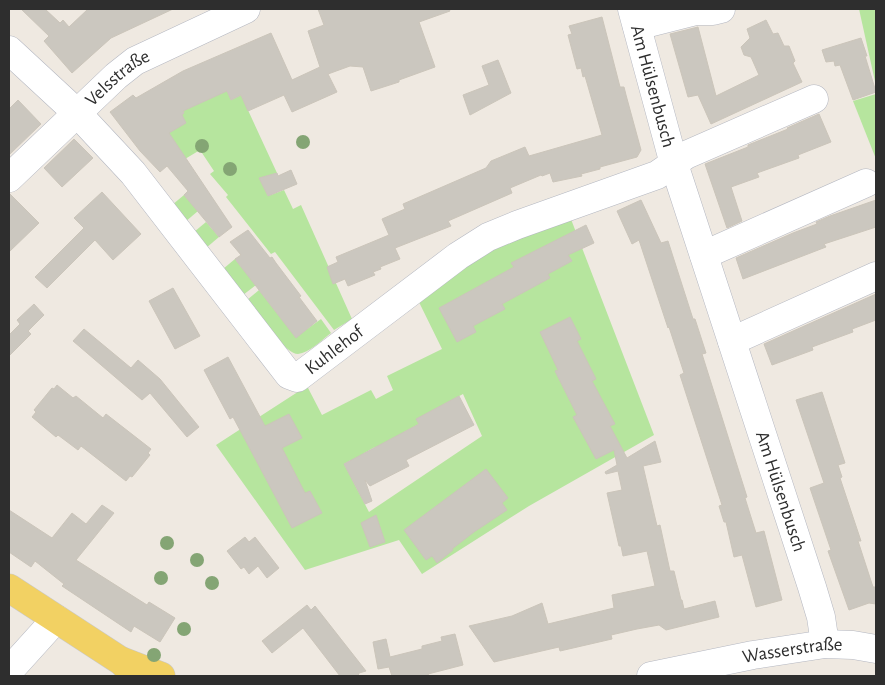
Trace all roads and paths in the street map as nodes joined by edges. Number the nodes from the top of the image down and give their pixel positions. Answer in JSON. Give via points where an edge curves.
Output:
{"nodes":[{"id":1,"x":246,"y":9,"type":"edge"},
{"id":2,"x":721,"y":9,"type":"edge"},
{"id":3,"x":634,"y":17,"type":"edge"},
{"id":4,"x":9,"y":50,"type":"edge"},
{"id":5,"x":814,"y":98,"type":"dead end"},
{"id":6,"x":77,"y":113,"type":"junction"},
{"id":7,"x":674,"y":164,"type":"junction"},
{"id":8,"x":9,"y":178,"type":"edge"},
{"id":9,"x":866,"y":183,"type":"dead end"},
{"id":10,"x":704,"y":255,"type":"junction"},
{"id":11,"x":876,"y":276,"type":"edge"},
{"id":12,"x":732,"y":341,"type":"junction"},
{"id":13,"x":9,"y":588,"type":"edge"},
{"id":14,"x":56,"y":619,"type":"junction"},
{"id":15,"x":825,"y":644,"type":"junction"},
{"id":16,"x":876,"y":649,"type":"edge"},
{"id":17,"x":129,"y":669,"type":"edge"},
{"id":18,"x":9,"y":671,"type":"edge"},
{"id":19,"x":161,"y":676,"type":"edge"},
{"id":20,"x":651,"y":676,"type":"edge"}],
"edges":[{"from":1,"to":6,"type":"street","name":"Velsstraße","via":[[135,61]]},
{"from":2,"to":3,"type":"street"},
{"from":3,"to":7,"type":"street","name":"Am Hülsenbusch"},
{"from":4,"to":6,"type":"street"},
{"from":5,"to":7,"type":"street","name":"Am Hülsenbusch","via":[[686,155]]},
{"from":6,"to":7,"type":"street","name":"Kuhlehof","via":[[133,173],[289,376],[297,378],[458,256],[488,237],[657,175]]},
{"from":6,"to":8,"type":"street","name":"Velsstraße"},
{"from":7,"to":10,"type":"street","name":"Am Hülsenbusch"},
{"from":9,"to":10,"type":"street"},
{"from":10,"to":12,"type":"street","name":"Am Hülsenbusch"},
{"from":11,"to":12,"type":"street"},
{"from":12,"to":15,"type":"street","name":"Am Hülsenbusch","via":[[821,616]]},
{"from":13,"to":14,"type":"main road"},
{"from":14,"to":17,"type":"main road"},
{"from":14,"to":18,"type":"street"},
{"from":15,"to":16,"type":"street","name":"Wasserstraße"},
{"from":15,"to":20,"type":"street","name":"Wasserstraße","via":[[744,656]]},
{"from":17,"to":19,"type":"main road"}]}
